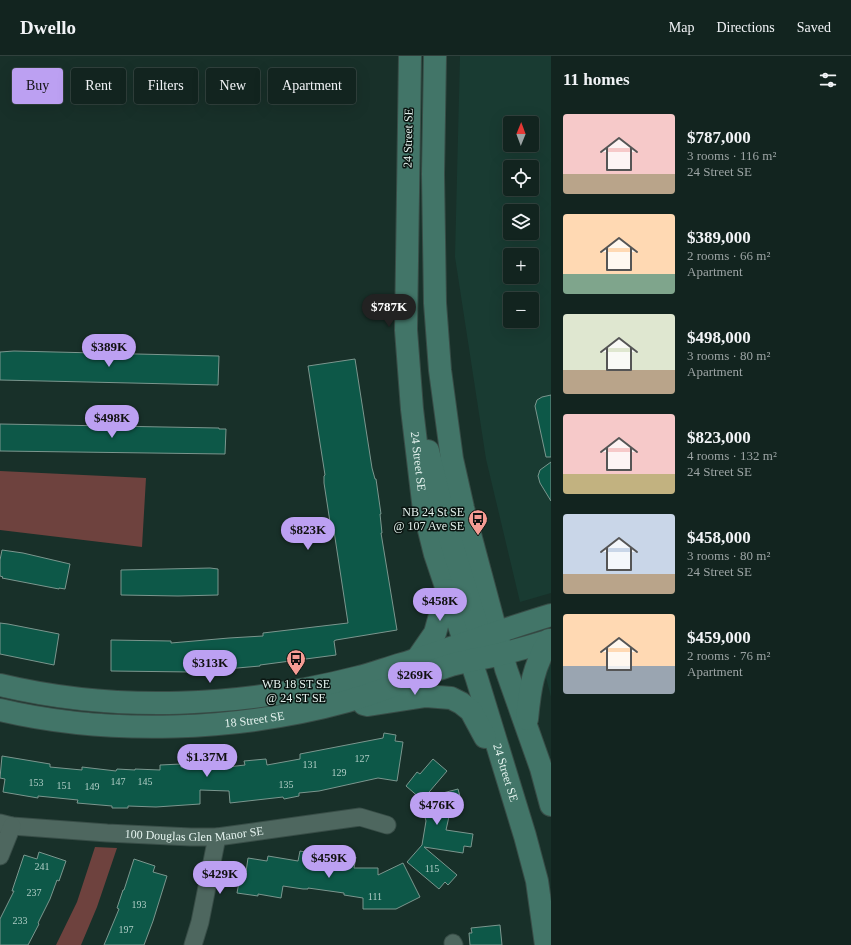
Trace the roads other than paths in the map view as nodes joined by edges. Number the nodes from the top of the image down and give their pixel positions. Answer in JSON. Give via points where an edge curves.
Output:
{"nodes":[{"id":1,"x":410,"y":56,"type":"edge"},
{"id":2,"x":435,"y":56,"type":"edge"},
{"id":3,"x":412,"y":409,"type":"junction"},
{"id":4,"x":447,"y":590,"type":"junction"},
{"id":5,"x":551,"y":615,"type":"edge"},
{"id":6,"x":550,"y":640,"type":"edge"},
{"id":7,"x":478,"y":643,"type":"junction"},
{"id":8,"x":502,"y":654,"type":"junction"},
{"id":9,"x":417,"y":659,"type":"junction"},
{"id":10,"x":0,"y":685,"type":"edge"},
{"id":11,"x":349,"y":701,"type":"junction"},
{"id":12,"x":0,"y":710,"type":"edge"},
{"id":13,"x":526,"y":726,"type":"junction"},
{"id":14,"x":509,"y":784,"type":"junction"},
{"id":15,"x":551,"y":805,"type":"edge"},
{"id":16,"x":6,"y":824,"type":"edge"},
{"id":17,"x":387,"y":825,"type":"dead end"},
{"id":18,"x":217,"y":837,"type":"junction"},
{"id":19,"x":0,"y":856,"type":"edge"},
{"id":20,"x":194,"y":945,"type":"edge"},
{"id":21,"x":546,"y":945,"type":"edge"}],
"edges":[{"from":1,"to":3,"type":"main road","name":"24 Street SE","via":[[406,330]]},
{"from":2,"to":7,"type":"main road","name":"24 Street SE","via":[[435,303],[440,370],[452,459],[463,508]]},
{"from":3,"to":4,"type":"main road","name":"24 Street SE","via":[[424,510]]},
{"from":3,"to":7,"type":"main road","via":[[425,437]]},
{"from":4,"to":7,"type":"main road","name":"24 Street SE"},
{"from":4,"to":9,"type":"main road","via":[[435,633]]},
{"from":5,"to":7,"type":"main road"},
{"from":6,"to":8,"type":"main road","name":"18 Street SE"},
{"from":6,"to":13,"type":"main road","via":[[536,666],[530,688]]},
{"from":7,"to":8,"type":"main road","name":"18 Street SE"},
{"from":7,"to":8,"type":"main road","name":"24 Street SE"},
{"from":7,"to":9,"type":"main road","name":"18 Street SE"},
{"from":7,"to":11,"type":"main road","name":"18 Street SE","via":[[452,665]]},
{"from":7,"to":14,"type":"main road","name":"24 Street SE"},
{"from":8,"to":13,"type":"main road","name":"24 Street SE"},
{"from":9,"to":10,"type":"main road","name":"18 Street SE","via":[[359,677],[287,693],[209,701],[97,701]]},
{"from":11,"to":12,"type":"main road","name":"18 Street SE","via":[[256,720],[208,725],[79,724]]},
{"from":11,"to":14,"type":"main road","via":[[368,705],[426,696],[451,698],[461,702],[471,711]]},
{"from":13,"to":15,"type":"main road","name":"24 Street SE"},
{"from":14,"to":21,"type":"main road","name":"24 Street SE","via":[[537,881]]},
{"from":16,"to":18,"type":"street","name":"100 Douglas Glen Manor SE","via":[[107,833]]},
{"from":16,"to":19,"type":"street"},
{"from":17,"to":18,"type":"street","name":"100 Douglas Glen Manor SE","via":[[360,817]]},
{"from":18,"to":20,"type":"street"}]}
